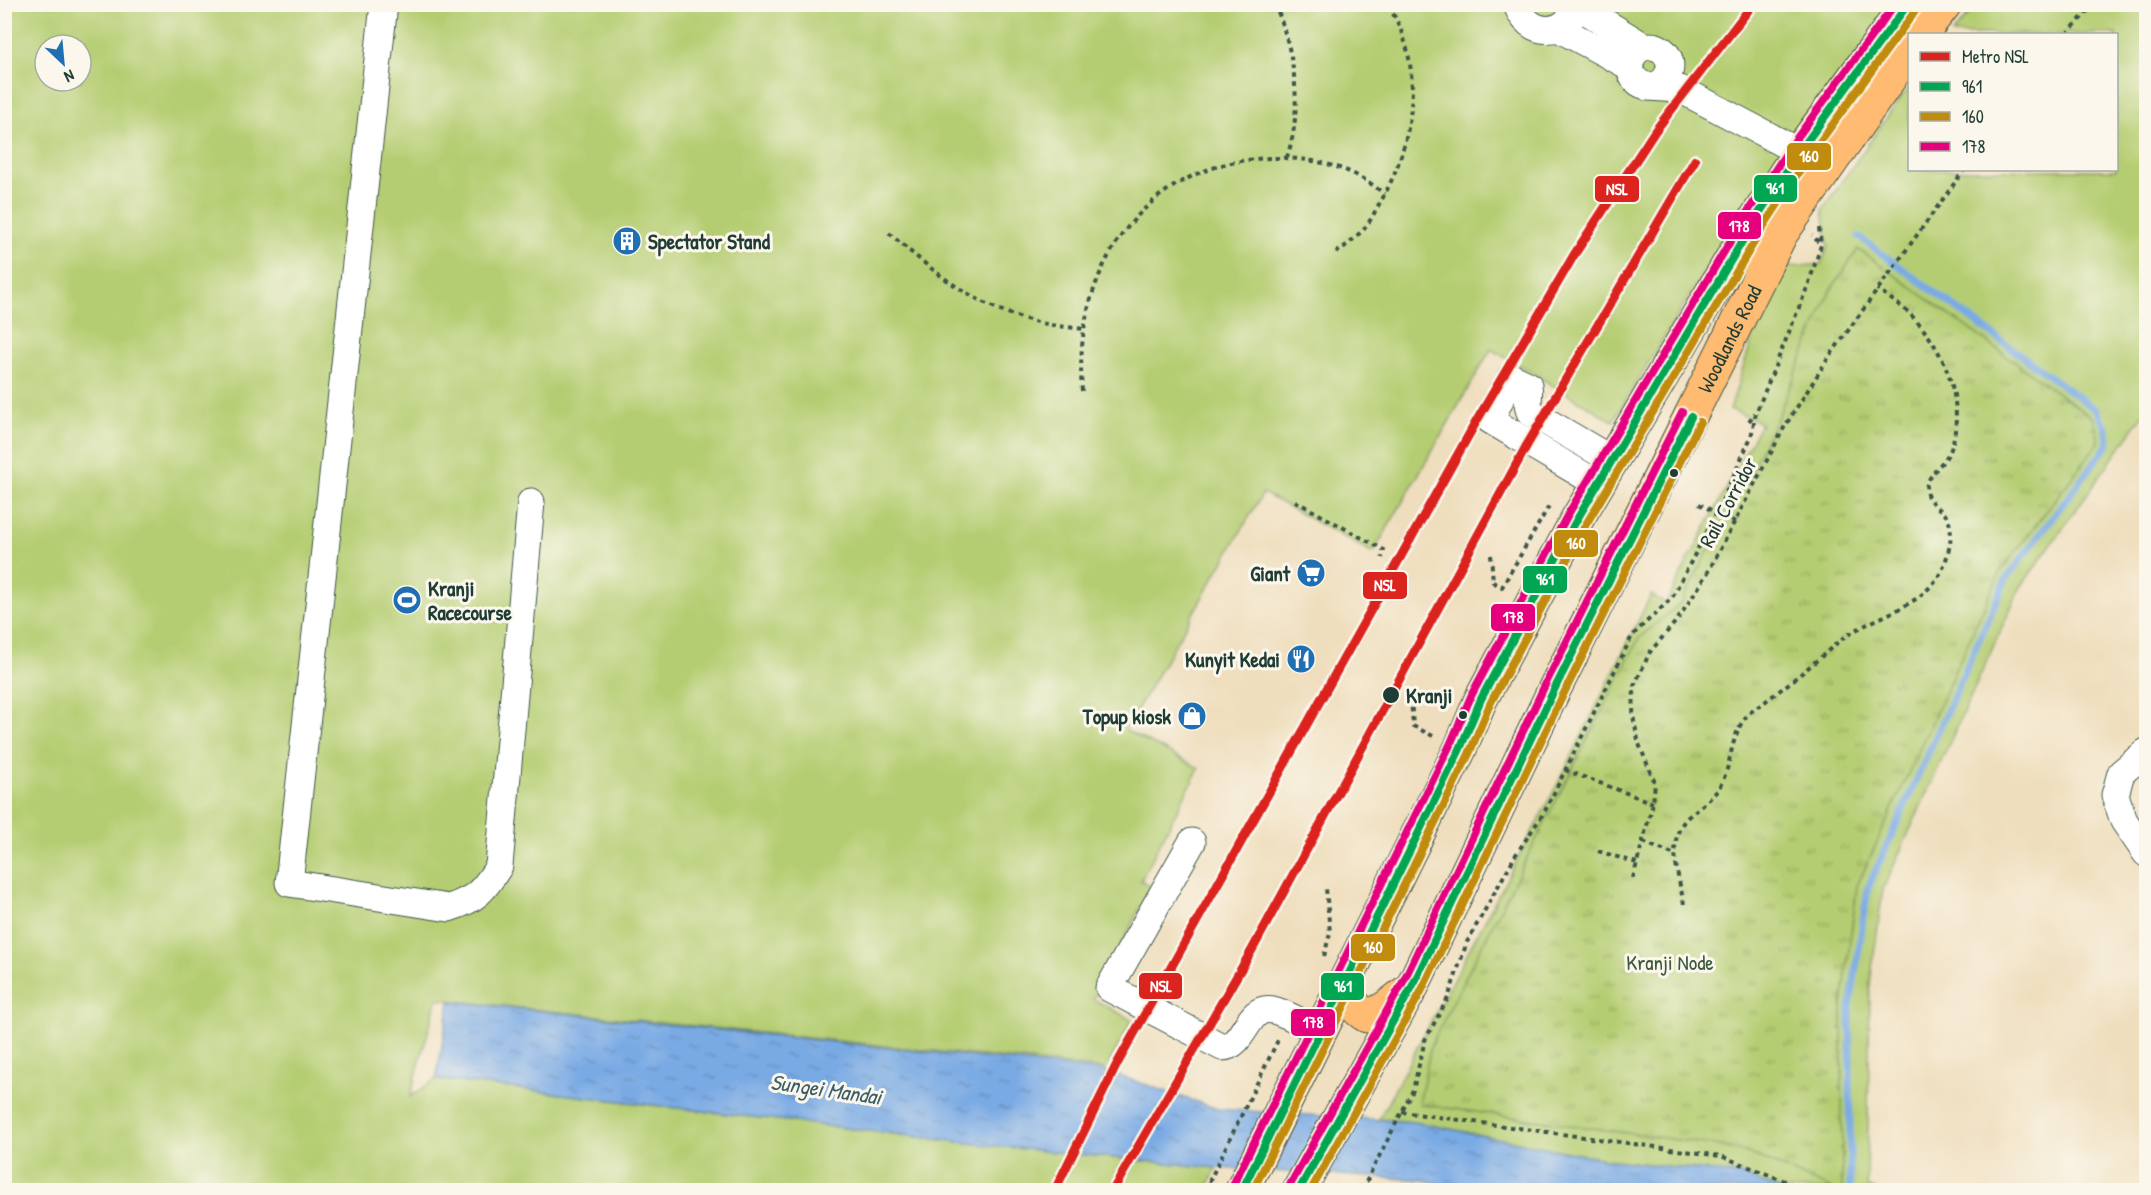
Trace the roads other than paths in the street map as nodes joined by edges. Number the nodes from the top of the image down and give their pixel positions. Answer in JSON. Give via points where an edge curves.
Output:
{"nodes":[{"id":1,"x":384,"y":4,"type":"edge"},
{"id":2,"x":1517,"y":4,"type":"edge"},
{"id":3,"x":1908,"y":4,"type":"edge"},
{"id":4,"x":1945,"y":4,"type":"edge"},
{"id":5,"x":1578,"y":5,"type":"edge"},
{"id":6,"x":1558,"y":28,"type":"junction"},
{"id":7,"x":1922,"y":33,"type":"edge"},
{"id":8,"x":1908,"y":52,"type":"edge"},
{"id":9,"x":1637,"y":56,"type":"junction"},
{"id":10,"x":1670,"y":64,"type":"junction"},
{"id":11,"x":1647,"y":87,"type":"junction"},
{"id":12,"x":1680,"y":89,"type":"junction"},
{"id":13,"x":1799,"y":152,"type":"junction"},
{"id":14,"x":531,"y":502,"type":"dead end"},
{"id":15,"x":2146,"y":752,"type":"edge"},
{"id":16,"x":1192,"y":842,"type":"dead end"},
{"id":17,"x":2146,"y":853,"type":"edge"},
{"id":18,"x":1333,"y":976,"type":"junction"},
{"id":19,"x":1412,"y":987,"type":"junction"},
{"id":20,"x":1321,"y":1033,"type":"junction"},
{"id":21,"x":1308,"y":1182,"type":"edge"},
{"id":22,"x":1242,"y":1191,"type":"edge"}],
"edges":[{"from":1,"to":14,"type":"street","via":[[289,883],[449,908],[465,903],[486,888],[499,866]]},
{"from":2,"to":6,"type":"street","via":[[1532,26]]},
{"from":3,"to":13,"type":"main road","name":"Woodlands Road"},
{"from":4,"to":7,"type":"main road"},
{"from":5,"to":6,"type":"street","via":[[1567,23]]},
{"from":5,"to":9,"type":"street"},
{"from":6,"to":9,"type":"street"},
{"from":8,"to":19,"type":"main road","name":"Woodlands Road","via":[[1780,234]]},
{"from":9,"to":10,"type":"street","via":[[1658,48]]},
{"from":9,"to":11,"type":"street","via":[[1635,80]]},
{"from":10,"to":11,"type":"street","via":[[1667,77]]},
{"from":10,"to":12,"type":"street"},
{"from":11,"to":12,"type":"street"},
{"from":12,"to":13,"type":"street"},
{"from":13,"to":18,"type":"main road","name":"Woodlands Road","via":[[1605,472],[1481,699],[1460,749]]},
{"from":15,"to":17,"type":"street","via":[[2121,773],[2115,795],[2124,821]]},
{"from":16,"to":20,"type":"street","via":[[1109,988],[1222,1047],[1238,1041],[1250,1020],[1270,1009]]},
{"from":18,"to":19,"type":"main road","via":[[1354,1006],[1367,1016],[1386,1008]]},
{"from":18,"to":20,"type":"main road","name":"Woodlands Road"},
{"from":19,"to":21,"type":"main road","name":"Woodlands Road"},
{"from":20,"to":22,"type":"main road","name":"Woodlands Road"}]}
